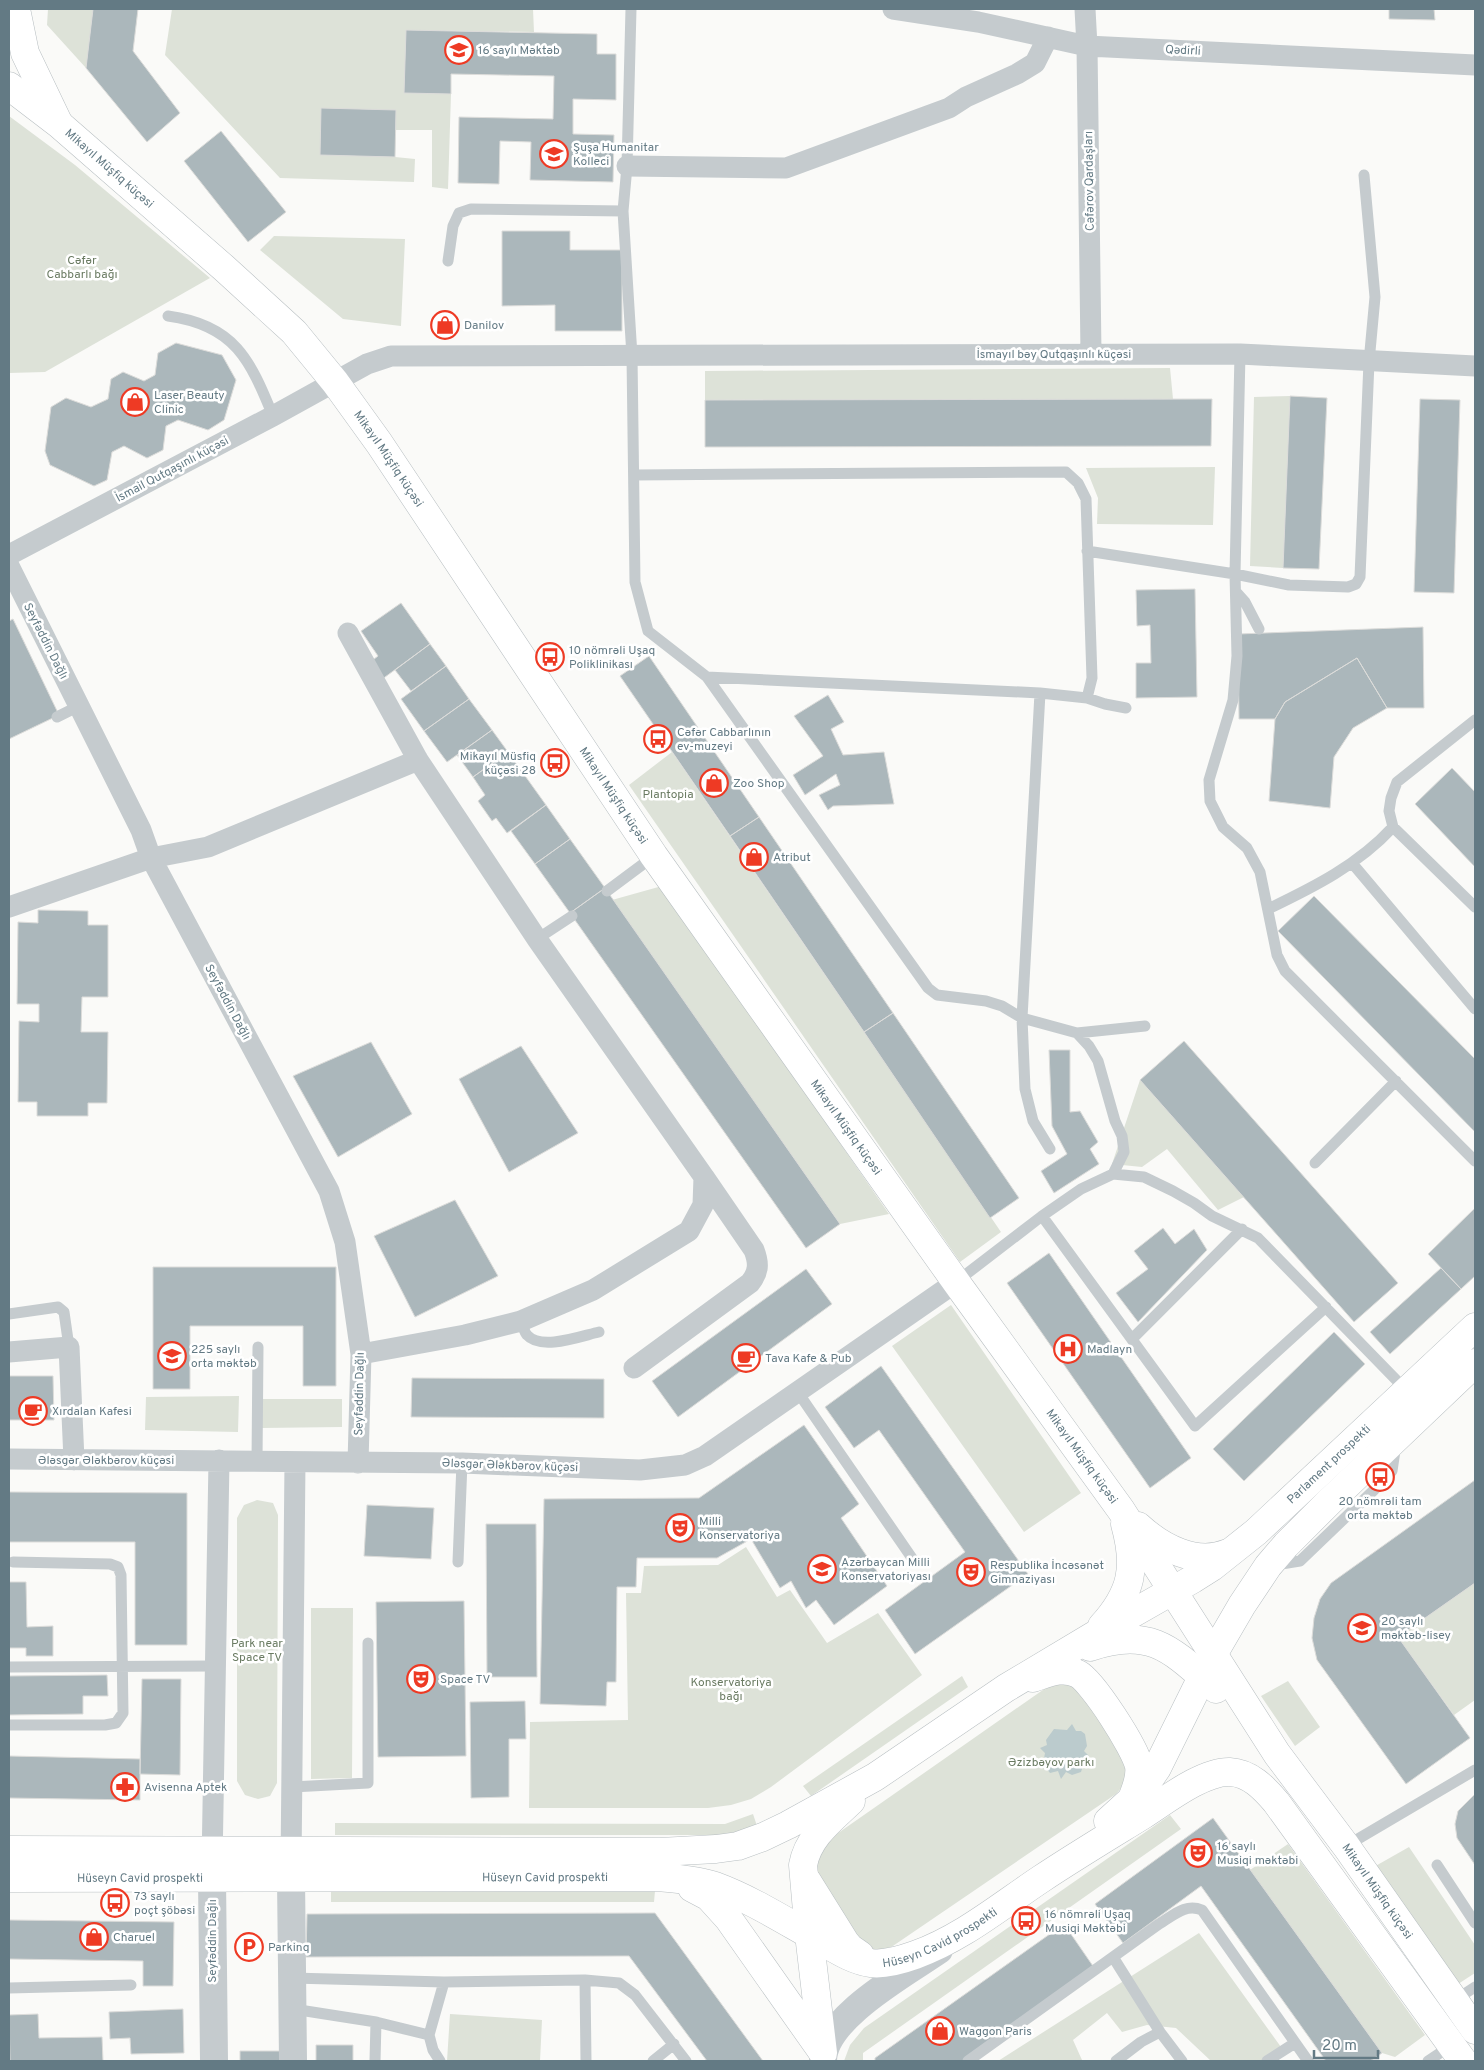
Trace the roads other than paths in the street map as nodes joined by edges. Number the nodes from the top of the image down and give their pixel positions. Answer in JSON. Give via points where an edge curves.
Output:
{"nodes":[{"id":1,"x":16,"y":9,"type":"edge"},
{"id":2,"x":631,"y":9,"type":"edge"},
{"id":3,"x":893,"y":9,"type":"edge"},
{"id":4,"x":1085,"y":9,"type":"edge"},
{"id":5,"x":1048,"y":37,"type":"junction"},
{"id":6,"x":1087,"y":46,"type":"junction"},
{"id":7,"x":1475,"y":65,"type":"edge"},
{"id":8,"x":9,"y":86,"type":"edge"},
{"id":9,"x":60,"y":125,"type":"junction"},
{"id":10,"x":627,"y":166,"type":"junction"},
{"id":11,"x":1364,"y":175,"type":"dead end"},
{"id":12,"x":622,"y":211,"type":"junction"},
{"id":13,"x":448,"y":261,"type":"dead end"},
{"id":14,"x":168,"y":316,"type":"dead end"},
{"id":15,"x":1091,"y":354,"type":"junction"},
{"id":16,"x":1240,"y":354,"type":"junction"},
{"id":17,"x":632,"y":356,"type":"junction"},
{"id":18,"x":1369,"y":362,"type":"junction"},
{"id":19,"x":1475,"y":366,"type":"edge"},
{"id":20,"x":335,"y":382,"type":"junction"},
{"id":21,"x":273,"y":416,"type":"junction"},
{"id":22,"x":634,"y":475,"type":"junction"},
{"id":23,"x":1087,"y":551,"type":"junction"},
{"id":24,"x":9,"y":555,"type":"edge"},
{"id":25,"x":9,"y":566,"type":"edge"},
{"id":26,"x":1235,"y":574,"type":"junction"},
{"id":27,"x":1236,"y":592,"type":"junction"},
{"id":28,"x":1258,"y":629,"type":"dead end"},
{"id":29,"x":348,"y":633,"type":"dead end"},
{"id":30,"x":707,"y":677,"type":"junction"},
{"id":31,"x":1040,"y":693,"type":"junction"},
{"id":32,"x":1087,"y":698,"type":"junction"},
{"id":33,"x":79,"y":706,"type":"junction"},
{"id":34,"x":1126,"y":708,"type":"dead end"},
{"id":35,"x":57,"y":717,"type":"dead end"},
{"id":36,"x":1475,"y":720,"type":"edge"},
{"id":37,"x":418,"y":760,"type":"junction"},
{"id":38,"x":1393,"y":827,"type":"junction"},
{"id":39,"x":654,"y":856,"type":"junction"},
{"id":40,"x":151,"y":858,"type":"junction"},
{"id":41,"x":1352,"y":863,"type":"junction"},
{"id":42,"x":607,"y":891,"type":"dead end"},
{"id":43,"x":9,"y":907,"type":"edge"},
{"id":44,"x":1475,"y":907,"type":"edge"},
{"id":45,"x":1268,"y":909,"type":"junction"},
{"id":46,"x":572,"y":916,"type":"dead end"},
{"id":47,"x":537,"y":939,"type":"junction"},
{"id":48,"x":1475,"y":1009,"type":"edge"},
{"id":49,"x":1022,"y":1018,"type":"junction"},
{"id":50,"x":1145,"y":1026,"type":"dead end"},
{"id":51,"x":1076,"y":1033,"type":"junction"},
{"id":52,"x":1396,"y":1081,"type":"junction"},
{"id":53,"x":1050,"y":1149,"type":"dead end"},
{"id":54,"x":1475,"y":1160,"type":"edge"},
{"id":55,"x":1315,"y":1163,"type":"dead end"},
{"id":56,"x":1113,"y":1174,"type":"junction"},
{"id":57,"x":704,"y":1177,"type":"junction"},
{"id":58,"x":1042,"y":1216,"type":"junction"},
{"id":59,"x":1242,"y":1229,"type":"junction"},
{"id":60,"x":956,"y":1282,"type":"junction"},
{"id":61,"x":1326,"y":1307,"type":"junction"},
{"id":62,"x":9,"y":1314,"type":"edge"},
{"id":63,"x":521,"y":1321,"type":"junction"},
{"id":64,"x":1475,"y":1327,"type":"edge"},
{"id":65,"x":599,"y":1332,"type":"dead end"},
{"id":66,"x":1132,"y":1339,"type":"junction"},
{"id":67,"x":69,"y":1347,"type":"junction"},
{"id":68,"x":258,"y":1347,"type":"dead end"},
{"id":69,"x":9,"y":1352,"type":"edge"},
{"id":70,"x":361,"y":1354,"type":"junction"},
{"id":71,"x":1475,"y":1363,"type":"edge"},
{"id":72,"x":634,"y":1368,"type":"dead end"},
{"id":73,"x":1407,"y":1391,"type":"junction"},
{"id":74,"x":797,"y":1392,"type":"junction"},
{"id":75,"x":9,"y":1459,"type":"edge"},
{"id":76,"x":74,"y":1460,"type":"junction"},
{"id":77,"x":219,"y":1460,"type":"junction"},
{"id":78,"x":256,"y":1461,"type":"junction"},
{"id":79,"x":294,"y":1462,"type":"junction"},
{"id":80,"x":358,"y":1462,"type":"junction"},
{"id":81,"x":462,"y":1463,"type":"junction"},
{"id":82,"x":1122,"y":1510,"type":"junction"},
{"id":83,"x":1234,"y":1550,"type":"junction"},
{"id":84,"x":914,"y":1561,"type":"dead end"},
{"id":85,"x":13,"y":1562,"type":"dead end"},
{"id":86,"x":458,"y":1562,"type":"dead end"},
{"id":87,"x":1173,"y":1590,"type":"junction"},
{"id":88,"x":1093,"y":1636,"type":"junction"},
{"id":89,"x":368,"y":1643,"type":"dead end"},
{"id":90,"x":1046,"y":1664,"type":"junction"},
{"id":91,"x":123,"y":1665,"type":"junction"},
{"id":92,"x":1208,"y":1665,"type":"junction"},
{"id":93,"x":215,"y":1666,"type":"junction"},
{"id":94,"x":9,"y":1667,"type":"edge"},
{"id":95,"x":1006,"y":1688,"type":"junction"},
{"id":96,"x":9,"y":1725,"type":"edge"},
{"id":97,"x":1475,"y":1770,"type":"edge"},
{"id":98,"x":875,"y":1777,"type":"junction"},
{"id":99,"x":292,"y":1787,"type":"junction"},
{"id":100,"x":1132,"y":1801,"type":"junction"},
{"id":101,"x":1346,"y":1846,"type":"junction"},
{"id":102,"x":212,"y":1849,"type":"junction"},
{"id":103,"x":9,"y":1850,"type":"edge"},
{"id":104,"x":291,"y":1850,"type":"junction"},
{"id":105,"x":660,"y":1864,"type":"junction"},
{"id":106,"x":1437,"y":1865,"type":"dead end"},
{"id":107,"x":804,"y":1873,"type":"junction"},
{"id":108,"x":9,"y":1878,"type":"edge"},
{"id":109,"x":212,"y":1878,"type":"junction"},
{"id":110,"x":291,"y":1878,"type":"junction"},
{"id":111,"x":1040,"y":1880,"type":"junction"},
{"id":112,"x":1475,"y":1922,"type":"edge"},
{"id":113,"x":973,"y":1927,"type":"junction"},
{"id":114,"x":809,"y":1934,"type":"junction"},
{"id":115,"x":1113,"y":1957,"type":"junction"},
{"id":116,"x":889,"y":1962,"type":"junction"},
{"id":117,"x":292,"y":1978,"type":"junction"},
{"id":118,"x":585,"y":1980,"type":"junction"},
{"id":119,"x":444,"y":1982,"type":"junction"},
{"id":120,"x":131,"y":1985,"type":"dead end"},
{"id":121,"x":9,"y":1988,"type":"edge"},
{"id":122,"x":1465,"y":1994,"type":"edge"},
{"id":123,"x":293,"y":2010,"type":"junction"},
{"id":124,"x":376,"y":2022,"type":"junction"},
{"id":125,"x":1475,"y":2030,"type":"edge"},
{"id":126,"x":1160,"y":2032,"type":"junction"},
{"id":127,"x":429,"y":2035,"type":"junction"},
{"id":128,"x":1295,"y":2043,"type":"junction"},
{"id":129,"x":674,"y":2044,"type":"junction"},
{"id":130,"x":1458,"y":2053,"type":"edge"},
{"id":131,"x":823,"y":2057,"type":"edge"},
{"id":132,"x":214,"y":2061,"type":"edge"},
{"id":133,"x":293,"y":2061,"type":"edge"},
{"id":134,"x":375,"y":2061,"type":"edge"},
{"id":135,"x":440,"y":2061,"type":"edge"},
{"id":136,"x":586,"y":2061,"type":"edge"},
{"id":137,"x":652,"y":2061,"type":"edge"},
{"id":138,"x":686,"y":2061,"type":"edge"},
{"id":139,"x":968,"y":2061,"type":"edge"},
{"id":140,"x":1116,"y":2061,"type":"edge"},
{"id":141,"x":1182,"y":2061,"type":"edge"},
{"id":142,"x":1267,"y":2061,"type":"edge"},
{"id":143,"x":1308,"y":2061,"type":"edge"},
{"id":144,"x":1428,"y":2061,"type":"edge"}],
"edges":[{"from":1,"to":9,"type":"main road","name":"Mikayıl Müşfiq küçəsi","via":[[25,53]]},
{"from":2,"to":10,"type":"lane"},
{"from":3,"to":5,"type":"street","name":"Qədirli"},
{"from":4,"to":6,"type":"street","name":"Cəfərov Qardaşları"},
{"from":5,"to":6,"type":"street","name":"Qədirli"},
{"from":5,"to":10,"type":"street","via":[[1035,63],[950,108],[786,168]]},
{"from":6,"to":7,"type":"street","name":"Qədirli"},
{"from":6,"to":15,"type":"street","name":"Cəfərov Qardaşları"},
{"from":8,"to":9,"type":"main road","name":"Mikayıl Müşfiq küçəsi"},
{"from":9,"to":20,"type":"main road","name":"Mikayıl Müşfiq küçəsi","via":[[259,299],[294,332]]},
{"from":10,"to":12,"type":"lane"},
{"from":11,"to":18,"type":"lane","via":[[1375,297]]},
{"from":12,"to":13,"type":"lane","via":[[471,209],[460,213],[453,226]]},
{"from":12,"to":17,"type":"lane"},
{"from":14,"to":21,"type":"lane","via":[[205,324],[236,348],[248,361]]},
{"from":15,"to":16,"type":"street","name":"İsmayıl bəy Qutqaşınlı küçəsi"},
{"from":15,"to":17,"type":"street","name":"İsmayıl bəy Qutqaşınlı küçəsi"},
{"from":16,"to":18,"type":"street","name":"İsmayıl bəy Qutqaşınlı küçəsi"},
{"from":16,"to":26,"type":"lane"},
{"from":17,"to":20,"type":"street","name":"İsmayıl bəy Qutqaşınlı küçəsi","via":[[404,354],[379,359]]},
{"from":17,"to":22,"type":"lane"},
{"from":18,"to":19,"type":"street","name":"İsmayıl bəy Qutqaşınlı küçəsi"},
{"from":18,"to":26,"type":"lane","via":[[1360,577],[1356,584],[1289,585]]},
{"from":20,"to":21,"type":"street","name":"İsmail Qutqaşınlı küçəsi"},
{"from":20,"to":39,"type":"main road","name":"Mikayıl Müşfiq küçəsi"},
{"from":21,"to":24,"type":"street","name":"İsmail Qutqaşınlı küçəsi"},
{"from":22,"to":23,"type":"lane","via":[[1066,472],[1078,483],[1086,499]]},
{"from":22,"to":30,"type":"lane","via":[[635,582],[648,631]]},
{"from":23,"to":26,"type":"lane"},
{"from":23,"to":32,"type":"lane","via":[[1092,678]]},
{"from":25,"to":33,"type":"street","name":"Seyfəddin Dağlı"},
{"from":26,"to":27,"type":"lane"},
{"from":27,"to":28,"type":"lane","via":[[1245,602]]},
{"from":27,"to":45,"type":"lane","via":[[1237,656],[1233,700],[1209,780],[1210,801],[1223,827],[1247,848],[1260,872]]},
{"from":29,"to":37,"type":"street"},
{"from":30,"to":31,"type":"lane"},
{"from":30,"to":49,"type":"lane","via":[[928,988],[937,995],[1002,1006]]},
{"from":31,"to":32,"type":"lane"},
{"from":31,"to":49,"type":"lane"},
{"from":32,"to":34,"type":"lane"},
{"from":33,"to":35,"type":"lane"},
{"from":33,"to":40,"type":"street","name":"Seyfəddin Dağlı","via":[[141,830]]},
{"from":36,"to":38,"type":"lane","via":[[1398,782],[1389,811]]},
{"from":37,"to":40,"type":"street","via":[[208,846]]},
{"from":37,"to":47,"type":"street"},
{"from":38,"to":41,"type":"lane","via":[[1376,846]]},
{"from":38,"to":44,"type":"lane"},
{"from":39,"to":42,"type":"lane"},
{"from":39,"to":60,"type":"main road","name":"Mikayıl Müşfiq küçəsi"},
{"from":40,"to":43,"type":"street"},
{"from":40,"to":70,"type":"street","name":"Seyfəddin Dağlı","via":[[329,1191],[345,1242]]},
{"from":41,"to":45,"type":"lane","via":[[1327,880]]},
{"from":41,"to":48,"type":"lane"},
{"from":45,"to":52,"type":"lane","via":[[1277,955],[1285,971]]},
{"from":46,"to":47,"type":"lane"},
{"from":47,"to":57,"type":"street"},
{"from":49,"to":51,"type":"lane"},
{"from":49,"to":53,"type":"lane","via":[[1025,1089],[1033,1121]]},
{"from":50,"to":51,"type":"lane"},
{"from":51,"to":56,"type":"lane","via":[[1098,1061],[1122,1136],[1124,1152]]},
{"from":52,"to":54,"type":"lane"},
{"from":52,"to":55,"type":"lane"},
{"from":56,"to":58,"type":"lane","via":[[1081,1189]]},
{"from":56,"to":59,"type":"lane","via":[[1144,1177],[1212,1216]]},
{"from":57,"to":63,"type":"street","via":[[703,1205],[689,1231],[593,1290]]},
{"from":57,"to":72,"type":"street","via":[[754,1250],[758,1270],[750,1282]]},
{"from":58,"to":60,"type":"lane"},
{"from":58,"to":66,"type":"lane"},
{"from":59,"to":61,"type":"lane","via":[[1258,1238]]},
{"from":59,"to":66,"type":"lane"},
{"from":60,"to":74,"type":"street","name":"Ələsgər Ələkbərov küçəsi"},
{"from":60,"to":82,"type":"main road","name":"Mikayıl Müşfiq küçəsi"},
{"from":61,"to":66,"type":"lane","via":[[1195,1426]]},
{"from":61,"to":73,"type":"lane"},
{"from":62,"to":67,"type":"lane","via":[[58,1307],[64,1312]]},
{"from":63,"to":65,"type":"lane","via":[[526,1335],[546,1344]]},
{"from":63,"to":70,"type":"street"},
{"from":64,"to":73,"type":"main road","name":"Parlament prospekti"},
{"from":67,"to":69,"type":"street"},
{"from":67,"to":76,"type":"street"},
{"from":68,"to":78,"type":"lane"},
{"from":70,"to":80,"type":"street","name":"Seyfəddin Dağlı"},
{"from":71,"to":92,"type":"main road","via":[[1286,1545],[1242,1605]]},
{"from":73,"to":83,"type":"main road","name":"Parlament prospekti"},
{"from":74,"to":81,"type":"street","name":"Ələsgər Ələkbərov küçəsi","via":[[705,1456],[684,1465],[640,1470]]},
{"from":74,"to":84,"type":"lane"},
{"from":75,"to":76,"type":"street","name":"Ələsgər Ələkbərov küçəsi"},
{"from":76,"to":77,"type":"street","name":"Ələsgər Ələkbərov küçəsi"},
{"from":77,"to":78,"type":"street","name":"Ələsgər Ələkbərov küçəsi"},
{"from":77,"to":93,"type":"street","name":"Seyfəddin Dağlı"},
{"from":78,"to":79,"type":"street","name":"Ələsgər Ələkbərov küçəsi"},
{"from":79,"to":80,"type":"street","name":"Ələsgər Ələkbərov küçəsi"},
{"from":79,"to":99,"type":"street"},
{"from":80,"to":81,"type":"street","name":"Ələsgər Ələkbərov küçəsi"},
{"from":81,"to":86,"type":"lane"},
{"from":82,"to":83,"type":"main road","via":[[1152,1539],[1181,1554],[1206,1558]]},
{"from":82,"to":87,"type":"main road","name":"Mikayıl Müşfiq küçəsi"},
{"from":82,"to":88,"type":"main road","via":[[1130,1541],[1132,1564],[1129,1585],[1116,1611]]},
{"from":83,"to":87,"type":"main road","name":"Parlament prospekti"},
{"from":85,"to":91,"type":"lane","via":[[110,1564],[118,1567],[121,1575]]},
{"from":87,"to":88,"type":"main road","name":"Parlament prospekti"},
{"from":87,"to":92,"type":"main road","name":"Mikayıl Müşfiq küçəsi"},
{"from":88,"to":90,"type":"main road","name":"Parlament prospekti"},
{"from":89,"to":99,"type":"lane","via":[[368,1784]]},
{"from":90,"to":92,"type":"main road","via":[[1101,1643],[1136,1638],[1149,1640]]},
{"from":90,"to":95,"type":"main road"},
{"from":91,"to":93,"type":"lane"},
{"from":91,"to":94,"type":"lane"},
{"from":91,"to":96,"type":"lane","via":[[123,1713],[116,1722],[105,1725]]},
{"from":92,"to":100,"type":"main road","via":[[1157,1768]]},
{"from":92,"to":101,"type":"main road","name":"Mikayıl Müşfiq küçəsi"},
{"from":93,"to":102,"type":"street","name":"Seyfəddin Dağlı"},
{"from":95,"to":98,"type":"main road"},
{"from":95,"to":100,"type":"main road","via":[[1053,1671],[1065,1670],[1084,1679],[1113,1718],[1136,1759],[1140,1776]]},
{"from":97,"to":101,"type":"lane"},
{"from":98,"to":105,"type":"main road","via":[[763,1838]]},
{"from":98,"to":107,"type":"main road","via":[[813,1839],[805,1855]]},
{"from":99,"to":104,"type":"street"},
{"from":100,"to":111,"type":"main road"},
{"from":101,"to":122,"type":"main road","name":"Mikayıl Müşfiq küçəsi"},
{"from":102,"to":103,"type":"main road","name":"Hüseyn Cavid prospekti"},
{"from":102,"to":104,"type":"main road","name":"Hüseyn Cavid prospekti"},
{"from":102,"to":109,"type":"street","name":"Seyfəddin Dağlı"},
{"from":104,"to":105,"type":"main road","name":"Hüseyn Cavid prospekti"},
{"from":104,"to":110,"type":"street"},
{"from":105,"to":110,"type":"main road","name":"Hüseyn Cavid prospekti"},
{"from":105,"to":114,"type":"main road","name":"Hüseyn Cavid prospekti","via":[[741,1898]]},
{"from":105,"to":131,"type":"main road","via":[[719,1907]]},
{"from":106,"to":112,"type":"lane"},
{"from":107,"to":114,"type":"main road"},
{"from":107,"to":116,"type":"main road","via":[[850,1948],[865,1957]]},
{"from":108,"to":109,"type":"main road","name":"Hüseyn Cavid prospekti"},
{"from":109,"to":110,"type":"main road","name":"Hüseyn Cavid prospekti"},
{"from":109,"to":132,"type":"street","name":"Seyfəddin Dağlı"},
{"from":110,"to":117,"type":"street"},
{"from":111,"to":113,"type":"main road","name":"Hüseyn Cavid prospekti"},
{"from":111,"to":130,"type":"main road","via":[[1206,1778],[1230,1772],[1242,1775],[1270,1795],[1292,1823]]},
{"from":113,"to":116,"type":"main road","name":"Hüseyn Cavid prospekti","via":[[935,1946]]},
{"from":113,"to":131,"type":"street","via":[[846,2016],[833,2032]]},
{"from":114,"to":116,"type":"main road","name":"Hüseyn Cavid prospekti","via":[[857,1960]]},
{"from":114,"to":131,"type":"main road"},
{"from":115,"to":126,"type":"lane"},
{"from":115,"to":128,"type":"lane","via":[[1183,1909],[1194,1907],[1202,1910]]},
{"from":115,"to":139,"type":"lane"},
{"from":117,"to":119,"type":"lane"},
{"from":117,"to":123,"type":"street"},
{"from":118,"to":119,"type":"lane"},
{"from":118,"to":129,"type":"lane","via":[[619,1983],[635,1995]]},
{"from":118,"to":136,"type":"lane"},
{"from":119,"to":127,"type":"lane"},
{"from":120,"to":121,"type":"lane"},
{"from":122,"to":125,"type":"main road","name":"Mikayıl Müşfiq küçəsi"},
{"from":123,"to":124,"type":"lane"},
{"from":123,"to":133,"type":"street"},
{"from":124,"to":127,"type":"lane"},
{"from":124,"to":134,"type":"lane"},
{"from":126,"to":140,"type":"lane"},
{"from":126,"to":141,"type":"lane"},
{"from":127,"to":135,"type":"lane","via":[[432,2050]]},
{"from":128,"to":142,"type":"lane"},
{"from":128,"to":143,"type":"lane"},
{"from":129,"to":137,"type":"lane"},
{"from":129,"to":138,"type":"lane"},
{"from":130,"to":144,"type":"lane"}]}
